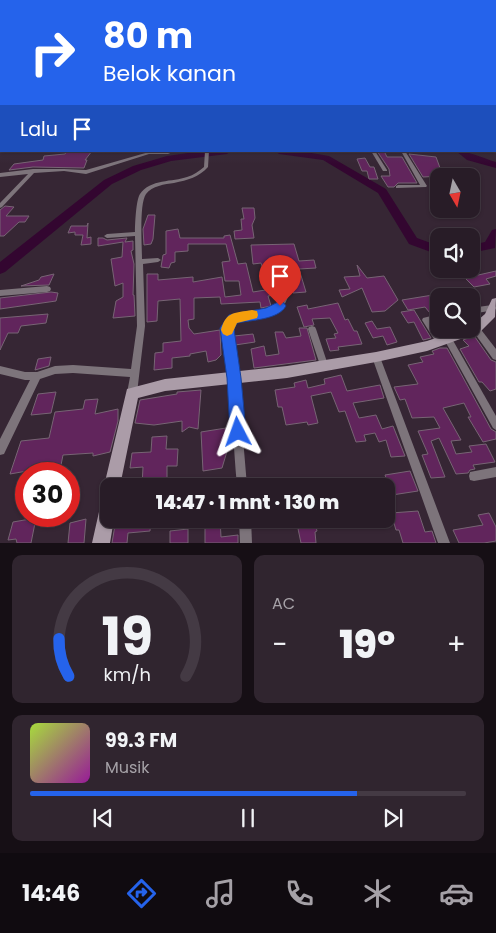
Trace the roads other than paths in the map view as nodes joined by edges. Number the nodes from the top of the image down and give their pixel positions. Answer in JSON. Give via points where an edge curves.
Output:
{"nodes":[{"id":1,"x":168,"y":152,"type":"edge"},
{"id":2,"x":207,"y":152,"type":"edge"},
{"id":3,"x":375,"y":152,"type":"edge"},
{"id":4,"x":404,"y":152,"type":"edge"},
{"id":5,"x":385,"y":170,"type":"dead end"},
{"id":6,"x":33,"y":171,"type":"junction"},
{"id":7,"x":0,"y":175,"type":"edge"},
{"id":8,"x":398,"y":187,"type":"dead end"},
{"id":9,"x":0,"y":206,"type":"edge"},
{"id":10,"x":138,"y":234,"type":"junction"},
{"id":11,"x":107,"y":236,"type":"dead end"},
{"id":12,"x":158,"y":260,"type":"dead end"},
{"id":13,"x":140,"y":262,"type":"junction"},
{"id":14,"x":47,"y":289,"type":"dead end"},
{"id":15,"x":0,"y":293,"type":"edge"},
{"id":16,"x":284,"y":297,"type":"dead end"},
{"id":17,"x":494,"y":305,"type":"edge"},
{"id":18,"x":480,"y":309,"type":"edge"},
{"id":19,"x":480,"y":325,"type":"edge"},
{"id":20,"x":312,"y":329,"type":"dead end"},
{"id":21,"x":480,"y":334,"type":"edge"},
{"id":22,"x":441,"y":338,"type":"edge"},
{"id":23,"x":452,"y":338,"type":"edge"},
{"id":24,"x":444,"y":341,"type":"junction"},
{"id":25,"x":496,"y":356,"type":"edge"},
{"id":26,"x":376,"y":357,"type":"junction"},
{"id":27,"x":324,"y":365,"type":"junction"},
{"id":28,"x":0,"y":370,"type":"edge"},
{"id":29,"x":133,"y":373,"type":"junction"},
{"id":30,"x":38,"y":376,"type":"junction"},
{"id":31,"x":234,"y":378,"type":"junction"},
{"id":32,"x":132,"y":394,"type":"junction"},
{"id":33,"x":496,"y":425,"type":"edge"},
{"id":34,"x":0,"y":450,"type":"edge"},
{"id":35,"x":496,"y":472,"type":"edge"},
{"id":36,"x":474,"y":476,"type":"dead end"},
{"id":37,"x":114,"y":478,"type":"edge"},
{"id":38,"x":241,"y":478,"type":"edge"},
{"id":39,"x":104,"y":528,"type":"edge"},
{"id":40,"x":245,"y":528,"type":"edge"},
{"id":41,"x":101,"y":543,"type":"edge"},
{"id":42,"x":246,"y":543,"type":"edge"},
{"id":43,"x":444,"y":543,"type":"edge"}],
"edges":[{"from":1,"to":6,"type":"street","via":[[148,153],[86,172]]},
{"from":2,"to":10,"type":"street","via":[[206,167],[198,174],[146,189],[139,204]]},
{"from":3,"to":5,"type":"street"},
{"from":4,"to":8,"type":"street","via":[[424,186]]},
{"from":6,"to":7,"type":"street"},
{"from":6,"to":9,"type":"street"},
{"from":10,"to":11,"type":"street"},
{"from":10,"to":13,"type":"street"},
{"from":12,"to":13,"type":"street"},
{"from":13,"to":29,"type":"street","via":[[141,326]]},
{"from":14,"to":15,"type":"street"},
{"from":16,"to":31,"type":"street","via":[[275,310],[239,316],[229,322],[227,328]]},
{"from":17,"to":18,"type":"street"},
{"from":17,"to":19,"type":"street","via":[[489,317]]},
{"from":20,"to":27,"type":"street"},
{"from":21,"to":25,"type":"street"},
{"from":22,"to":24,"type":"street"},
{"from":23,"to":24,"type":"street"},
{"from":24,"to":26,"type":"street"},
{"from":24,"to":33,"type":"street"},
{"from":26,"to":27,"type":"street"},
{"from":26,"to":43,"type":"street"},
{"from":27,"to":31,"type":"street"},
{"from":28,"to":30,"type":"street"},
{"from":29,"to":30,"type":"street","via":[[74,369],[55,370]]},
{"from":29,"to":32,"type":"street"},
{"from":30,"to":34,"type":"street"},
{"from":31,"to":32,"type":"street","via":[[165,385]]},
{"from":31,"to":38,"type":"street"},
{"from":32,"to":37,"type":"street"},
{"from":35,"to":36,"type":"street"},
{"from":39,"to":41,"type":"street"},
{"from":40,"to":42,"type":"street"}]}
